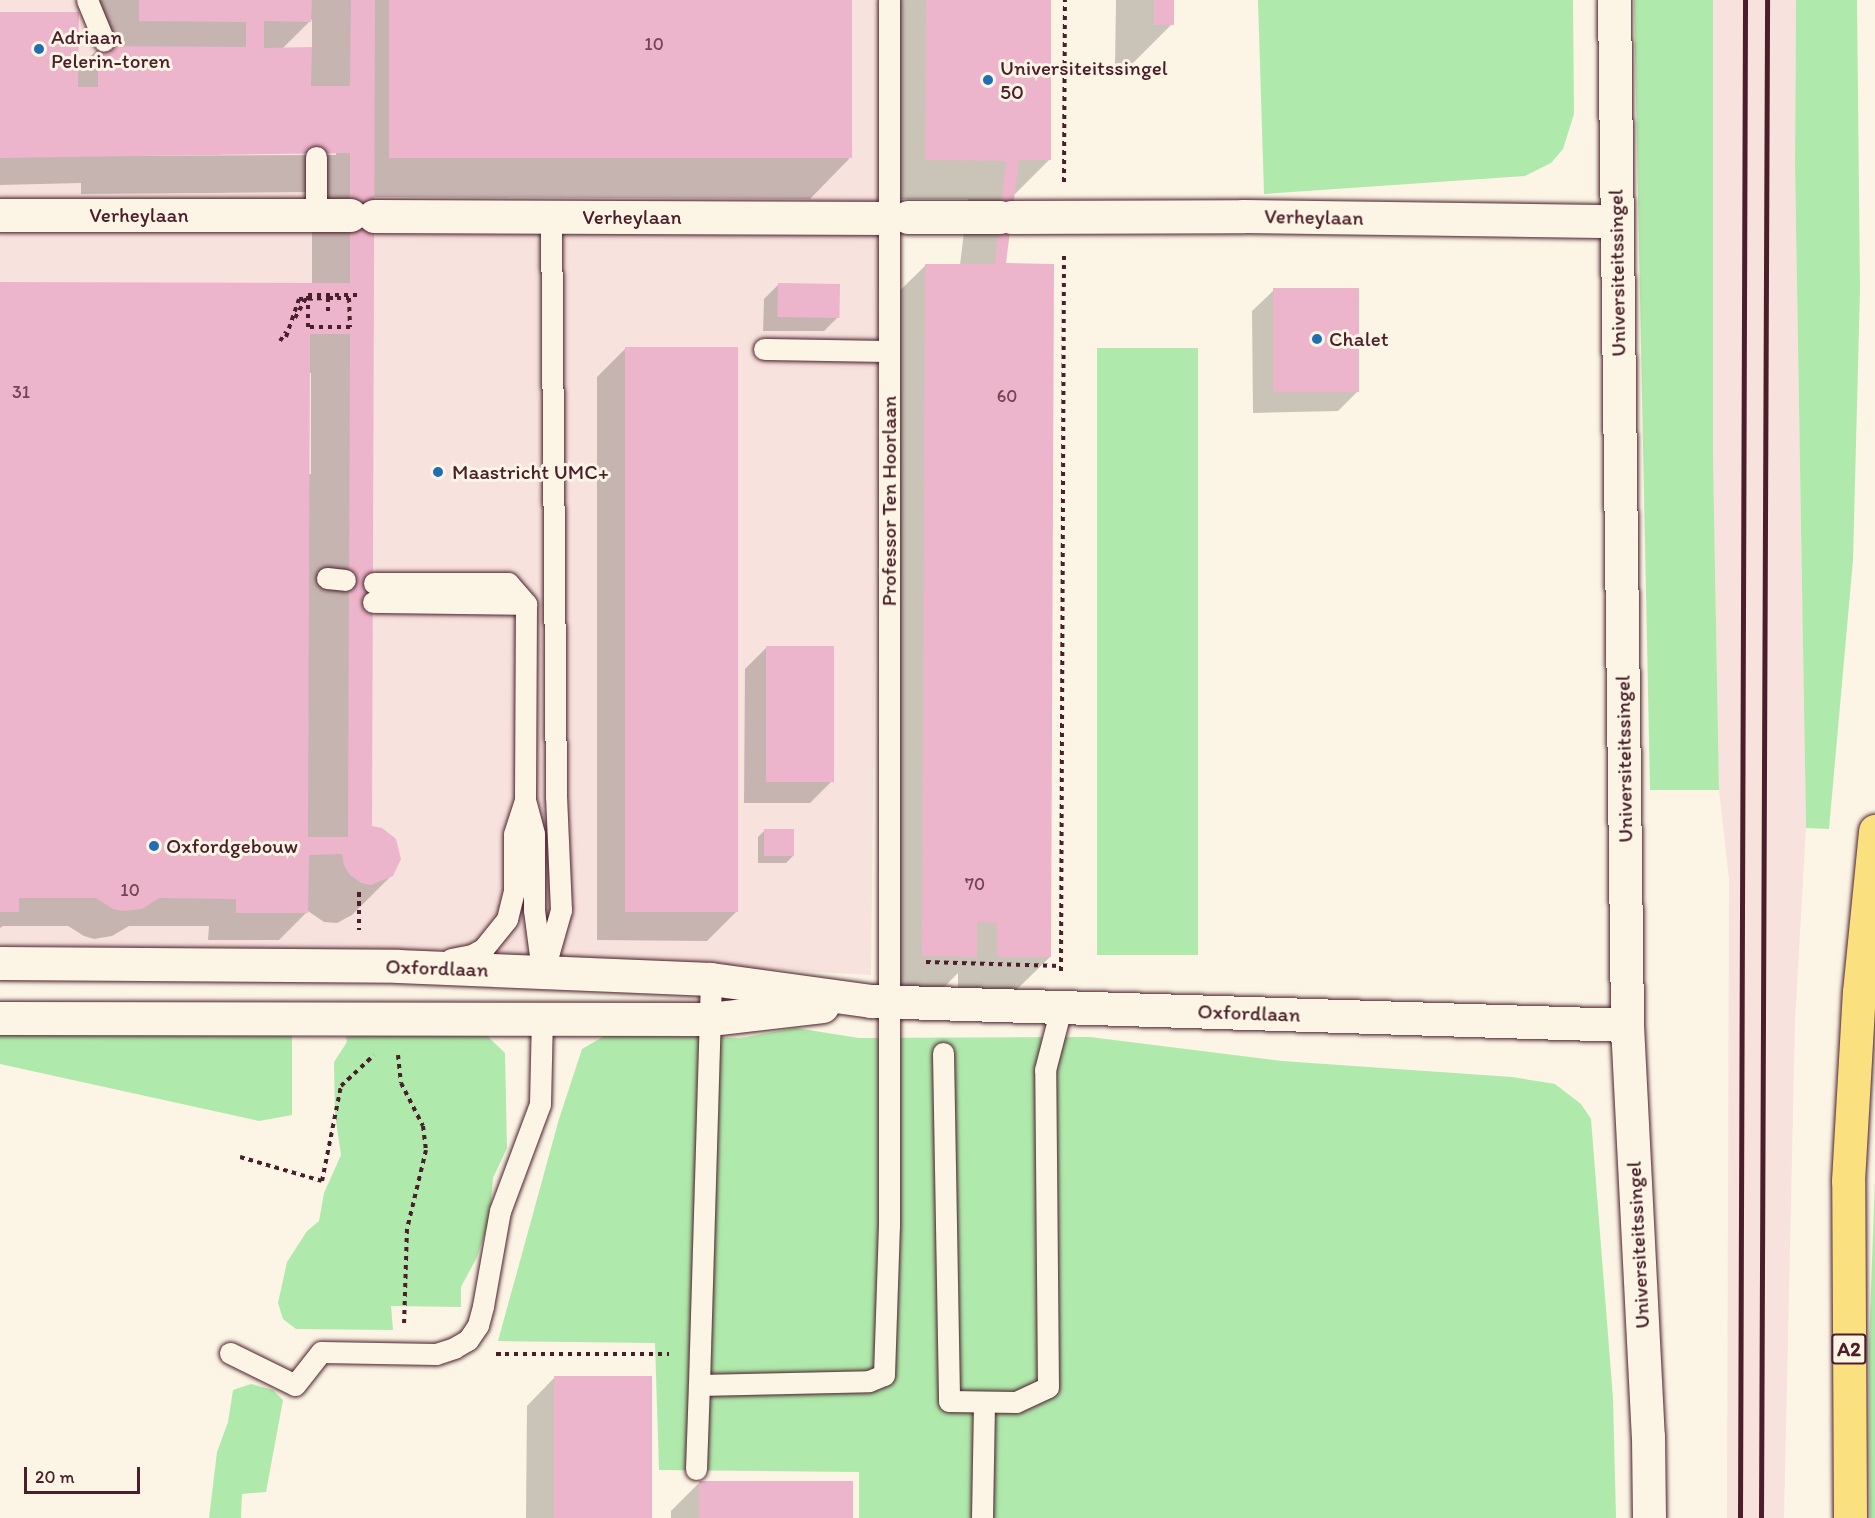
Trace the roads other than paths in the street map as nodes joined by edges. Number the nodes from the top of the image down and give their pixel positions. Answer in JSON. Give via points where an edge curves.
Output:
{"nodes":[{"id":1,"x":87,"y":0,"type":"edge"},
{"id":2,"x":889,"y":0,"type":"edge"},
{"id":3,"x":1614,"y":0,"type":"edge"},
{"id":4,"x":104,"y":41,"type":"dead end"},
{"id":5,"x":316,"y":157,"type":"dead end"},
{"id":6,"x":0,"y":215,"type":"edge"},
{"id":7,"x":316,"y":215,"type":"junction"},
{"id":8,"x":551,"y":216,"type":"junction"},
{"id":9,"x":899,"y":218,"type":"junction"},
{"id":10,"x":1617,"y":221,"type":"junction"},
{"id":11,"x":764,"y":349,"type":"dead end"},
{"id":12,"x":889,"y":351,"type":"junction"},
{"id":13,"x":374,"y":593,"type":"dead end"},
{"id":14,"x":525,"y":800,"type":"junction"},
{"id":15,"x":1875,"y":831,"type":"edge"},
{"id":16,"x":0,"y":963,"type":"edge"},
{"id":17,"x":398,"y":966,"type":"junction"},
{"id":18,"x":543,"y":973,"type":"junction"},
{"id":19,"x":711,"y":979,"type":"junction"},
{"id":20,"x":880,"y":1001,"type":"junction"},
{"id":21,"x":1061,"y":1008,"type":"junction"},
{"id":22,"x":0,"y":1018,"type":"edge"},
{"id":23,"x":542,"y":1019,"type":"junction"},
{"id":24,"x":710,"y":1019,"type":"junction"},
{"id":25,"x":1627,"y":1025,"type":"junction"},
{"id":26,"x":943,"y":1053,"type":"dead end"},
{"id":27,"x":230,"y":1353,"type":"dead end"},
{"id":28,"x":699,"y":1385,"type":"junction"},
{"id":29,"x":984,"y":1402,"type":"junction"},
{"id":30,"x":696,"y":1469,"type":"dead end"},
{"id":31,"x":982,"y":1518,"type":"edge"},
{"id":32,"x":1649,"y":1518,"type":"edge"},
{"id":33,"x":1850,"y":1518,"type":"edge"}],
"edges":[{"from":1,"to":4,"type":"lane"},
{"from":2,"to":9,"type":"lane","name":"Professor Ten Hoorlaan"},
{"from":3,"to":10,"type":"street","name":"Universiteitssingel"},
{"from":5,"to":7,"type":"lane"},
{"from":6,"to":7,"type":"street","name":"Verheylaan"},
{"from":7,"to":8,"type":"street","name":"Verheylaan"},
{"from":8,"to":9,"type":"street","name":"Verheylaan"},
{"from":8,"to":18,"type":"lane","via":[[556,797],[561,910]]},
{"from":9,"to":10,"type":"street","name":"Verheylaan"},
{"from":9,"to":12,"type":"lane","name":"Professor Ten Hoorlaan"},
{"from":10,"to":25,"type":"street","name":"Universiteitssingel"},
{"from":11,"to":12,"type":"lane"},
{"from":12,"to":20,"type":"lane","name":"Professor Ten Hoorlaan"},
{"from":13,"to":14,"type":"lane","via":[[508,583],[526,604]]},
{"from":14,"to":17,"type":"lane","via":[[514,834],[513,898],[499,933],[483,950],[472,955]]},
{"from":14,"to":18,"type":"lane","via":[[534,834],[534,910]]},
{"from":15,"to":33,"type":"highway","number":"A2","via":[[1859,992],[1848,1181]]},
{"from":16,"to":17,"type":"street","name":"Oxfordlaan"},
{"from":17,"to":18,"type":"street","name":"Oxfordlaan"},
{"from":18,"to":19,"type":"street","name":"Oxfordlaan"},
{"from":18,"to":23,"type":"street"},
{"from":19,"to":20,"type":"street","name":"Oxfordlaan"},
{"from":19,"to":24,"type":"lane"},
{"from":20,"to":21,"type":"street","name":"Oxfordlaan"},
{"from":20,"to":24,"type":"street","name":"Oxfordlaan"},
{"from":20,"to":28,"type":"lane","name":"Professor Ten Hoorlaan","via":[[889,1226],[884,1375],[869,1381]]},
{"from":21,"to":25,"type":"street","name":"Oxfordlaan"},
{"from":21,"to":29,"type":"lane","via":[[1045,1070],[1048,1387],[1016,1402]]},
{"from":22,"to":23,"type":"street","name":"Oxfordlaan"},
{"from":23,"to":24,"type":"street","name":"Oxfordlaan"},
{"from":23,"to":27,"type":"lane","via":[[540,1104],[500,1211],[478,1325],[468,1340],[435,1354],[321,1352],[295,1385]]},
{"from":24,"to":28,"type":"lane"},
{"from":25,"to":32,"type":"street","name":"Universiteitssingel"},
{"from":26,"to":29,"type":"lane","via":[[949,1401]]},
{"from":28,"to":30,"type":"lane"},
{"from":29,"to":31,"type":"lane"}]}
